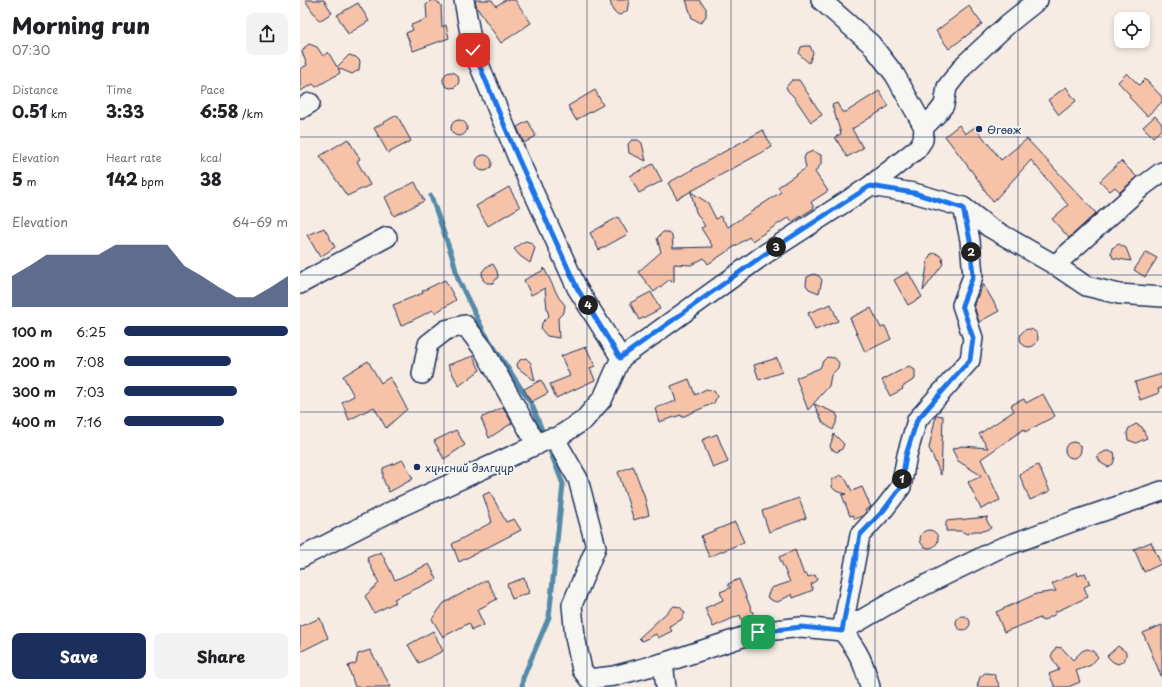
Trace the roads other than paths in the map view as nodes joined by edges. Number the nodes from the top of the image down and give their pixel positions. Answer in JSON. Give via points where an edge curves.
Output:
{"nodes":[{"id":1,"x":464,"y":0,"type":"edge"},
{"id":2,"x":821,"y":0,"type":"edge"},
{"id":3,"x":1038,"y":0,"type":"edge"},
{"id":4,"x":924,"y":127,"type":"junction"},
{"id":5,"x":1162,"y":172,"type":"edge"},
{"id":6,"x":870,"y":186,"type":"junction"},
{"id":7,"x":963,"y":208,"type":"junction"},
{"id":8,"x":387,"y":237,"type":"dead end"},
{"id":9,"x":1055,"y":265,"type":"junction"},
{"id":10,"x":300,"y":284,"type":"edge"},
{"id":11,"x":1162,"y":297,"type":"edge"},
{"id":12,"x":620,"y":358,"type":"junction"},
{"id":13,"x":422,"y":374,"type":"dead end"},
{"id":14,"x":546,"y":442,"type":"junction"},
{"id":15,"x":1162,"y":492,"type":"edge"},
{"id":16,"x":300,"y":558,"type":"edge"},
{"id":17,"x":842,"y":631,"type":"junction"},
{"id":18,"x":664,"y":663,"type":"junction"},
{"id":19,"x":666,"y":687,"type":"edge"},
{"id":20,"x":870,"y":687,"type":"edge"}],
"edges":[{"from":1,"to":12,"type":"street","via":[[473,50],[518,158],[577,288]]},
{"from":2,"to":4,"type":"street","via":[[871,44],[895,75]]},
{"from":3,"to":4,"type":"street","via":[[964,64],[947,87],[944,105]]},
{"from":4,"to":6,"type":"street","via":[[923,140],[917,149]]},
{"from":5,"to":9,"type":"street"},
{"from":6,"to":7,"type":"street","via":[[914,193]]},
{"from":6,"to":12,"type":"street","via":[[765,254]]},
{"from":7,"to":9,"type":"street","via":[[989,227]]},
{"from":7,"to":17,"type":"street","via":[[970,240],[973,276],[962,305],[973,338],[970,360],[917,420],[906,455],[901,487],[884,510],[860,535]]},
{"from":8,"to":10,"type":"street"},
{"from":9,"to":11,"type":"street","via":[[1086,286],[1119,294]]},
{"from":12,"to":14,"type":"street","via":[[603,398],[584,420]]},
{"from":13,"to":14,"type":"street","via":[[428,344],[446,330],[465,325]]},
{"from":14,"to":16,"type":"street","via":[[402,506]]},
{"from":14,"to":18,"type":"street","via":[[578,479],[596,547],[572,605],[582,670],[590,678],[614,676]]},
{"from":15,"to":17,"type":"street","via":[[998,549],[899,598]]},
{"from":17,"to":18,"type":"street","via":[[801,627],[758,632]]},
{"from":17,"to":20,"type":"street","via":[[865,665]]},
{"from":18,"to":19,"type":"street"}]}
